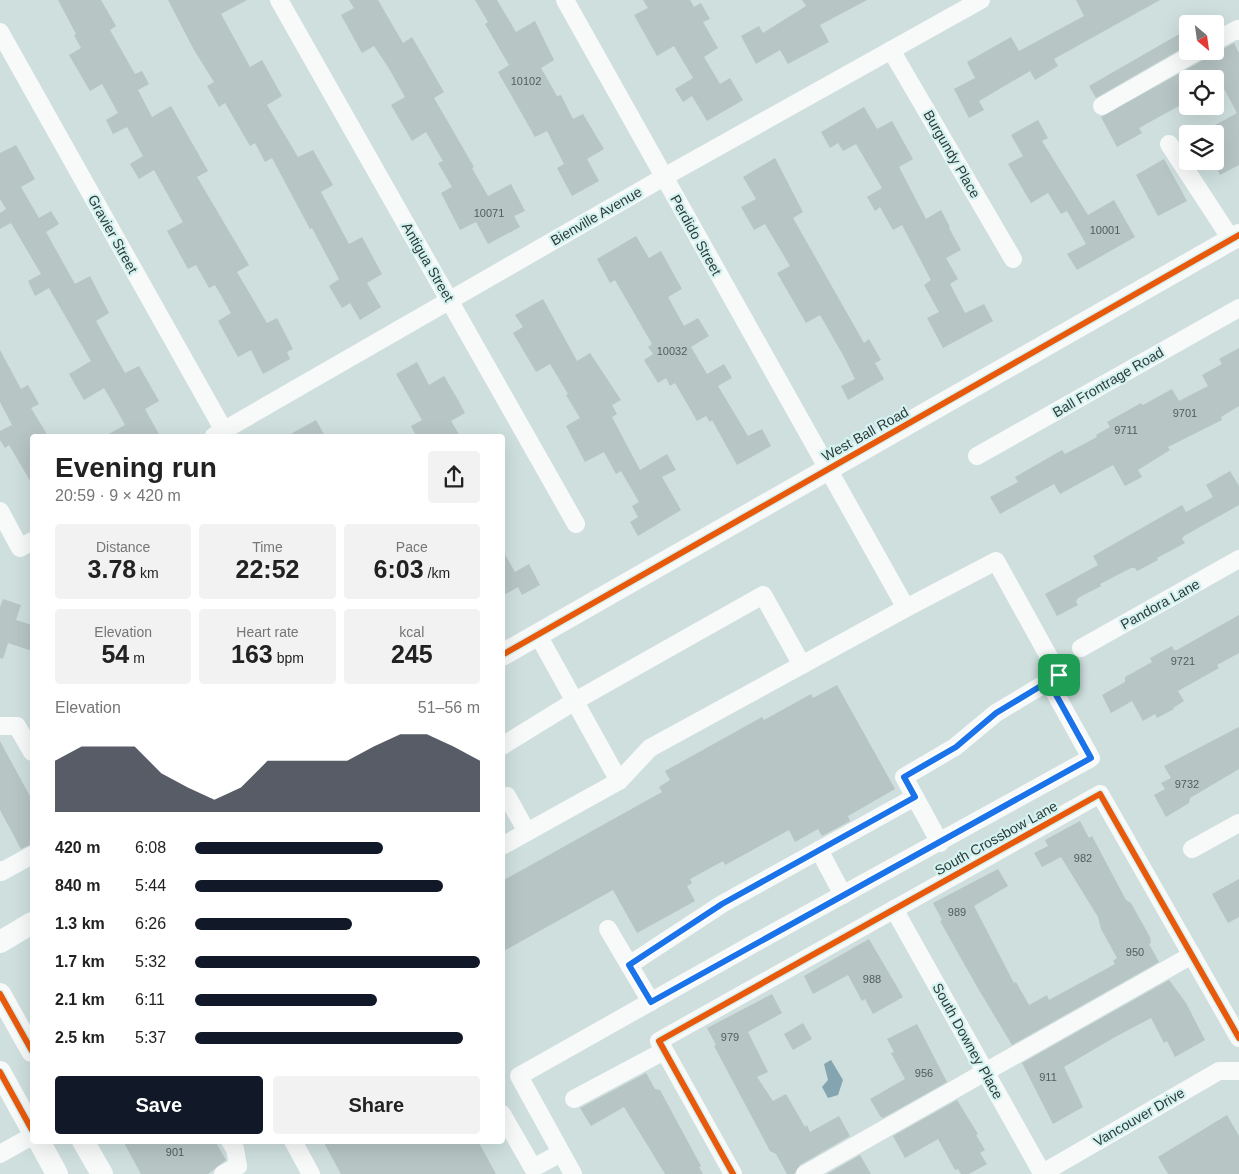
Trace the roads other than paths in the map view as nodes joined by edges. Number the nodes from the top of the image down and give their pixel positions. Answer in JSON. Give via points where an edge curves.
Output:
{"nodes":[{"id":1,"x":280,"y":0,"type":"edge"},
{"id":2,"x":565,"y":0,"type":"edge"},
{"id":3,"x":981,"y":0,"type":"edge"},
{"id":4,"x":1239,"y":31,"type":"edge"},
{"id":5,"x":0,"y":32,"type":"edge"},
{"id":6,"x":1224,"y":37,"type":"edge"},
{"id":7,"x":891,"y":50,"type":"junction"},
{"id":8,"x":1182,"y":60,"type":"edge"},
{"id":9,"x":1102,"y":106,"type":"dead end"},
{"id":10,"x":1169,"y":144,"type":"dead end"},
{"id":11,"x":664,"y":176,"type":"junction"},
{"id":12,"x":1235,"y":237,"type":"edge"},
{"id":13,"x":1013,"y":259,"type":"dead end"},
{"id":14,"x":451,"y":301,"type":"junction"},
{"id":15,"x":1239,"y":308,"type":"edge"},
{"id":16,"x":222,"y":434,"type":"edge"},
{"id":17,"x":977,"y":456,"type":"dead end"},
{"id":18,"x":827,"y":470,"type":"junction"},
{"id":19,"x":0,"y":510,"type":"edge"},
{"id":20,"x":576,"y":524,"type":"dead end"},
{"id":21,"x":26,"y":544,"type":"edge"},
{"id":22,"x":1239,"y":559,"type":"edge"},
{"id":23,"x":906,"y":608,"type":"junction"},
{"id":24,"x":538,"y":635,"type":"junction"},
{"id":25,"x":1080,"y":648,"type":"dead end"},
{"id":26,"x":505,"y":653,"type":"edge"},
{"id":27,"x":802,"y":665,"type":"junction"},
{"id":28,"x":1059,"y":675,"type":"junction"},
{"id":29,"x":575,"y":701,"type":"junction"},
{"id":30,"x":0,"y":726,"type":"edge"},
{"id":31,"x":505,"y":744,"type":"edge"},
{"id":32,"x":30,"y":749,"type":"edge"},
{"id":33,"x":619,"y":781,"type":"junction"},
{"id":34,"x":505,"y":796,"type":"edge"},
{"id":35,"x":915,"y":797,"type":"junction"},
{"id":36,"x":1239,"y":823,"type":"edge"},
{"id":37,"x":526,"y":832,"type":"junction"},
{"id":38,"x":940,"y":843,"type":"junction"},
{"id":39,"x":505,"y":844,"type":"edge"},
{"id":40,"x":1192,"y":849,"type":"dead end"},
{"id":41,"x":819,"y":850,"type":"junction"},
{"id":42,"x":30,"y":856,"type":"edge"},
{"id":43,"x":0,"y":870,"type":"edge"},
{"id":44,"x":843,"y":895,"type":"junction"},
{"id":45,"x":894,"y":909,"type":"junction"},
{"id":46,"x":30,"y":924,"type":"edge"},
{"id":47,"x":608,"y":929,"type":"dead end"},
{"id":48,"x":0,"y":942,"type":"edge"},
{"id":49,"x":1192,"y":956,"type":"junction"},
{"id":50,"x":629,"y":965,"type":"junction"},
{"id":51,"x":0,"y":994,"type":"edge"},
{"id":52,"x":651,"y":1002,"type":"junction"},
{"id":53,"x":1239,"y":1038,"type":"edge"},
{"id":54,"x":661,"y":1046,"type":"junction"},
{"id":55,"x":30,"y":1047,"type":"edge"},
{"id":56,"x":1239,"y":1071,"type":"edge"},
{"id":57,"x":0,"y":1072,"type":"edge"},
{"id":58,"x":985,"y":1072,"type":"junction"},
{"id":59,"x":511,"y":1076,"type":"edge"},
{"id":60,"x":574,"y":1099,"type":"dead end"},
{"id":61,"x":505,"y":1119,"type":"edge"},
{"id":62,"x":30,"y":1126,"type":"edge"},
{"id":63,"x":30,"y":1141,"type":"edge"},
{"id":64,"x":40,"y":1144,"type":"edge"},
{"id":65,"x":85,"y":1144,"type":"edge"},
{"id":66,"x":232,"y":1144,"type":"edge"},
{"id":67,"x":295,"y":1144,"type":"edge"},
{"id":68,"x":561,"y":1153,"type":"junction"},
{"id":69,"x":0,"y":1154,"type":"edge"},
{"id":70,"x":57,"y":1174,"type":"edge"},
{"id":71,"x":102,"y":1174,"type":"edge"},
{"id":72,"x":223,"y":1174,"type":"edge"},
{"id":73,"x":311,"y":1174,"type":"edge"},
{"id":74,"x":573,"y":1174,"type":"edge"},
{"id":75,"x":733,"y":1174,"type":"edge"},
{"id":76,"x":805,"y":1174,"type":"edge"},
{"id":77,"x":1041,"y":1174,"type":"edge"}],
"edges":[{"from":1,"to":14,"type":"street","name":"Antigua Street"},
{"from":2,"to":11,"type":"street","name":"Perdido Street"},
{"from":3,"to":7,"type":"street","name":"Bienville Avenue"},
{"from":4,"to":6,"type":"street"},
{"from":5,"to":16,"type":"street","name":"Gravier Street"},
{"from":7,"to":11,"type":"street","name":"Bienville Avenue"},
{"from":7,"to":13,"type":"street","name":"Burgundy Place"},
{"from":8,"to":9,"type":"street"},
{"from":10,"to":12,"type":"street"},
{"from":11,"to":14,"type":"street","name":"Bienville Avenue"},
{"from":11,"to":18,"type":"street","name":"Perdido Street"},
{"from":12,"to":18,"type":"main road","name":"West Ball Road"},
{"from":14,"to":16,"type":"street","name":"Bienville Avenue"},
{"from":14,"to":20,"type":"street","name":"Antigua Street"},
{"from":15,"to":17,"type":"street","name":"Ball Frontrage Road"},
{"from":18,"to":23,"type":"street","name":"Perdido Street"},
{"from":18,"to":24,"type":"main road","name":"West Ball Road"},
{"from":19,"to":21,"type":"street"},
{"from":22,"to":25,"type":"street","name":"Pandora Lane"},
{"from":23,"to":27,"type":"street"},
{"from":23,"to":28,"type":"street","via":[[996,561]]},
{"from":24,"to":26,"type":"main road","name":"West Ball Road"},
{"from":24,"to":29,"type":"street"},
{"from":27,"to":29,"type":"street","via":[[763,596]]},
{"from":27,"to":33,"type":"street","via":[[650,748]]},
{"from":28,"to":35,"type":"street","via":[[996,713],[956,747],[904,777]]},
{"from":28,"to":38,"type":"street","via":[[1055,693],[1091,758]]},
{"from":29,"to":31,"type":"street"},
{"from":29,"to":33,"type":"street"},
{"from":30,"to":32,"type":"street","via":[[17,726]]},
{"from":33,"to":37,"type":"street"},
{"from":34,"to":37,"type":"street"},
{"from":35,"to":38,"type":"street"},
{"from":35,"to":41,"type":"street"},
{"from":36,"to":40,"type":"street"},
{"from":37,"to":39,"type":"street"},
{"from":38,"to":44,"type":"street"},
{"from":41,"to":44,"type":"street"},
{"from":41,"to":50,"type":"street","via":[[722,904]]},
{"from":42,"to":43,"type":"street"},
{"from":44,"to":52,"type":"street"},
{"from":45,"to":49,"type":"street","name":"South Crossbow Lane","via":[[1100,794]]},
{"from":45,"to":54,"type":"street","name":"South Crossbow Lane"},
{"from":45,"to":58,"type":"street","name":"South Downey Place"},
{"from":46,"to":48,"type":"main road"},
{"from":47,"to":50,"type":"street"},
{"from":49,"to":53,"type":"street","name":"South Crossbow Lane"},
{"from":49,"to":58,"type":"street"},
{"from":50,"to":52,"type":"street"},
{"from":51,"to":55,"type":"main road"},
{"from":52,"to":59,"type":"street"},
{"from":54,"to":60,"type":"street","name":"South Crossbow Lane"},
{"from":54,"to":75,"type":"street"},
{"from":56,"to":77,"type":"street","name":"Vancouver Drive","via":[[1219,1071]]},
{"from":57,"to":62,"type":"main road"},
{"from":58,"to":76,"type":"street"},
{"from":58,"to":77,"type":"street","name":"South Downey Place"},
{"from":59,"to":68,"type":"street"},
{"from":61,"to":68,"type":"street","via":[[533,1168]]},
{"from":63,"to":69,"type":"street"},
{"from":64,"to":70,"type":"main road"},
{"from":65,"to":71,"type":"main road"},
{"from":66,"to":72,"type":"street","via":[[238,1166]]},
{"from":67,"to":73,"type":"street"},
{"from":68,"to":74,"type":"street"}]}
